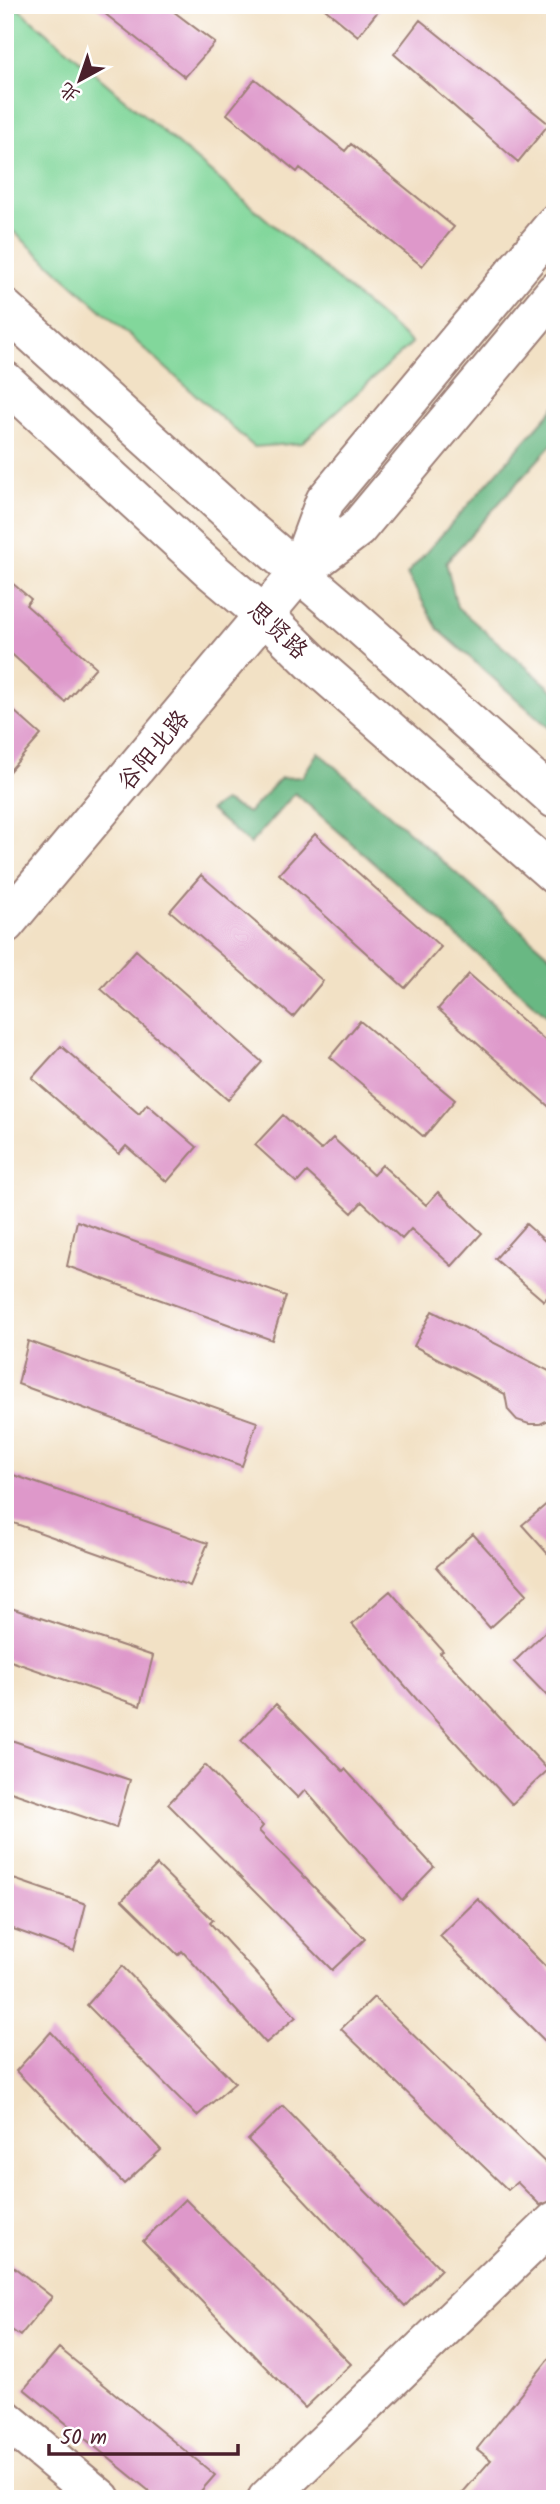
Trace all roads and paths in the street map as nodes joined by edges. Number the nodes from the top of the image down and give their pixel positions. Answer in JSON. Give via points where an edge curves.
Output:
{"nodes":[{"id":1,"x":555,"y":225,"type":"edge"},
{"id":2,"x":555,"y":292,"type":"edge"},
{"id":3,"x":5,"y":309,"type":"edge"},
{"id":4,"x":5,"y":381,"type":"edge"},
{"id":5,"x":298,"y":574,"type":"junction"},
{"id":6,"x":264,"y":615,"type":"junction"},
{"id":7,"x":555,"y":799,"type":"edge"},
{"id":8,"x":555,"y":875,"type":"edge"},
{"id":9,"x":5,"y":924,"type":"edge"},
{"id":10,"x":555,"y":2221,"type":"edge"},
{"id":11,"x":5,"y":2418,"type":"edge"},
{"id":12,"x":102,"y":2499,"type":"edge"},
{"id":13,"x":267,"y":2499,"type":"edge"}],
"edges":[{"from":1,"to":5,"type":"main road","name":"谷阳北路","via":[[325,501]]},
{"from":2,"to":5,"type":"main road","name":"谷阳北路","via":[[358,529]]},
{"from":3,"to":5,"type":"main road"},
{"from":4,"to":6,"type":"main road","name":"思贤路"},
{"from":5,"to":6,"type":"main road","name":"谷阳北路"},
{"from":5,"to":7,"type":"main road"},
{"from":6,"to":8,"type":"main road","name":"思贤路"},
{"from":6,"to":9,"type":"main road","name":"谷阳北路"},
{"from":10,"to":13,"type":"main road"},
{"from":11,"to":12,"type":"main road"}]}
